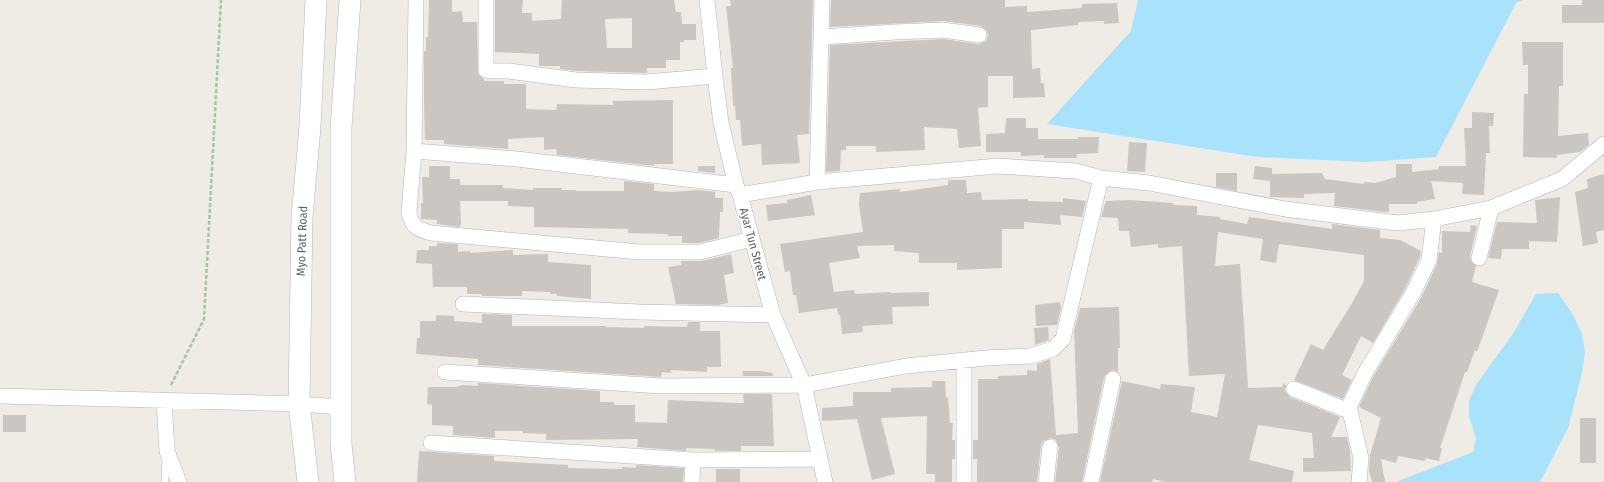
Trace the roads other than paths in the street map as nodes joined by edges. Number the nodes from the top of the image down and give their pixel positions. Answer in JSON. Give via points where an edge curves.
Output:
{"nodes":[{"id":1,"x":316,"y":0,"type":"edge"},
{"id":2,"x":350,"y":0,"type":"edge"},
{"id":3,"x":416,"y":0,"type":"edge"},
{"id":4,"x":486,"y":0,"type":"edge"},
{"id":5,"x":707,"y":0,"type":"edge"},
{"id":6,"x":822,"y":0,"type":"edge"},
{"id":7,"x":979,"y":35,"type":"dead end"},
{"id":8,"x":822,"y":37,"type":"junction"},
{"id":9,"x":715,"y":76,"type":"junction"},
{"id":10,"x":310,"y":127,"type":"junction"},
{"id":11,"x":341,"y":128,"type":"junction"},
{"id":12,"x":1604,"y":144,"type":"edge"},
{"id":13,"x":414,"y":151,"type":"junction"},
{"id":14,"x":1101,"y":178,"type":"junction"},
{"id":15,"x":817,"y":182,"type":"junction"},
{"id":16,"x":738,"y":190,"type":"junction"},
{"id":17,"x":1491,"y":208,"type":"junction"},
{"id":18,"x":1434,"y":219,"type":"junction"},
{"id":19,"x":752,"y":239,"type":"junction"},
{"id":20,"x":1479,"y":258,"type":"dead end"},
{"id":21,"x":463,"y":304,"type":"dead end"},
{"id":22,"x":773,"y":316,"type":"junction"},
{"id":23,"x":964,"y":360,"type":"junction"},
{"id":24,"x":445,"y":372,"type":"dead end"},
{"id":25,"x":1113,"y":379,"type":"dead end"},
{"id":26,"x":804,"y":385,"type":"junction"},
{"id":27,"x":1294,"y":389,"type":"dead end"},
{"id":28,"x":0,"y":396,"type":"edge"},
{"id":29,"x":164,"y":400,"type":"junction"},
{"id":30,"x":299,"y":404,"type":"junction"},
{"id":31,"x":1350,"y":407,"type":"junction"},
{"id":32,"x":341,"y":408,"type":"junction"},
{"id":33,"x":431,"y":443,"type":"dead end"},
{"id":34,"x":1050,"y":447,"type":"dead end"},
{"id":35,"x":167,"y":451,"type":"junction"},
{"id":36,"x":820,"y":459,"type":"junction"},
{"id":37,"x":694,"y":460,"type":"junction"},
{"id":38,"x":165,"y":482,"type":"edge"},
{"id":39,"x":179,"y":482,"type":"edge"},
{"id":40,"x":308,"y":482,"type":"edge"},
{"id":41,"x":345,"y":482,"type":"edge"},
{"id":42,"x":692,"y":482,"type":"edge"},
{"id":43,"x":825,"y":482,"type":"edge"},
{"id":44,"x":964,"y":482,"type":"edge"},
{"id":45,"x":1046,"y":482,"type":"edge"},
{"id":46,"x":1091,"y":482,"type":"edge"},
{"id":47,"x":1359,"y":482,"type":"edge"}],
"edges":[{"from":1,"to":10,"type":"main road","name":"Myo Patt Road"},
{"from":2,"to":11,"type":"main road"},
{"from":3,"to":13,"type":"street"},
{"from":4,"to":9,"type":"street","via":[[486,70],[576,80],[647,82]]},
{"from":5,"to":9,"type":"street","name":"Ayar Tun Street"},
{"from":6,"to":8,"type":"street"},
{"from":7,"to":8,"type":"street","via":[[943,30]]},
{"from":8,"to":15,"type":"street"},
{"from":9,"to":16,"type":"street","name":"Ayar Tun Street","via":[[721,123]]},
{"from":10,"to":11,"type":"main road"},
{"from":10,"to":30,"type":"main road","name":"Myo Patt Road","via":[[302,217]]},
{"from":11,"to":32,"type":"main road"},
{"from":12,"to":17,"type":"street","via":[[1562,179]]},
{"from":13,"to":16,"type":"street","via":[[517,159]]},
{"from":13,"to":19,"type":"street","via":[[409,212],[418,229],[431,233],[640,252],[700,252]]},
{"from":14,"to":15,"type":"street","via":[[1076,171],[998,166]]},
{"from":14,"to":18,"type":"street","via":[[1149,183],[1284,209],[1362,219],[1398,223]]},
{"from":14,"to":23,"type":"street","via":[[1063,339],[1053,349],[1031,356]]},
{"from":15,"to":16,"type":"street"},
{"from":16,"to":19,"type":"street","name":"Ayar Tun Street"},
{"from":17,"to":18,"type":"street"},
{"from":17,"to":20,"type":"street"},
{"from":18,"to":31,"type":"street","via":[[1429,260],[1413,293],[1365,373]]},
{"from":19,"to":22,"type":"street","name":"Ayar Tun Street"},
{"from":21,"to":22,"type":"street"},
{"from":22,"to":26,"type":"street","name":"Ayar Tun Street"},
{"from":23,"to":26,"type":"street","via":[[906,366]]},
{"from":23,"to":44,"type":"street"},
{"from":24,"to":26,"type":"street","via":[[661,386]]},
{"from":25,"to":46,"type":"street"},
{"from":26,"to":36,"type":"street","name":"Ayar Tun Street"},
{"from":27,"to":31,"type":"street","via":[[1344,410]]},
{"from":28,"to":29,"type":"street"},
{"from":29,"to":30,"type":"street"},
{"from":29,"to":35,"type":"street"},
{"from":30,"to":32,"type":"street"},
{"from":30,"to":40,"type":"main road","name":"Myo Patt Road"},
{"from":31,"to":47,"type":"street","via":[[1361,458]]},
{"from":32,"to":41,"type":"main road"},
{"from":33,"to":37,"type":"street"},
{"from":34,"to":45,"type":"street"},
{"from":35,"to":38,"type":"lane"},
{"from":35,"to":39,"type":"street"},
{"from":36,"to":37,"type":"street"},
{"from":36,"to":43,"type":"street","name":"Ayar Tun Street"},
{"from":37,"to":42,"type":"street"}]}
